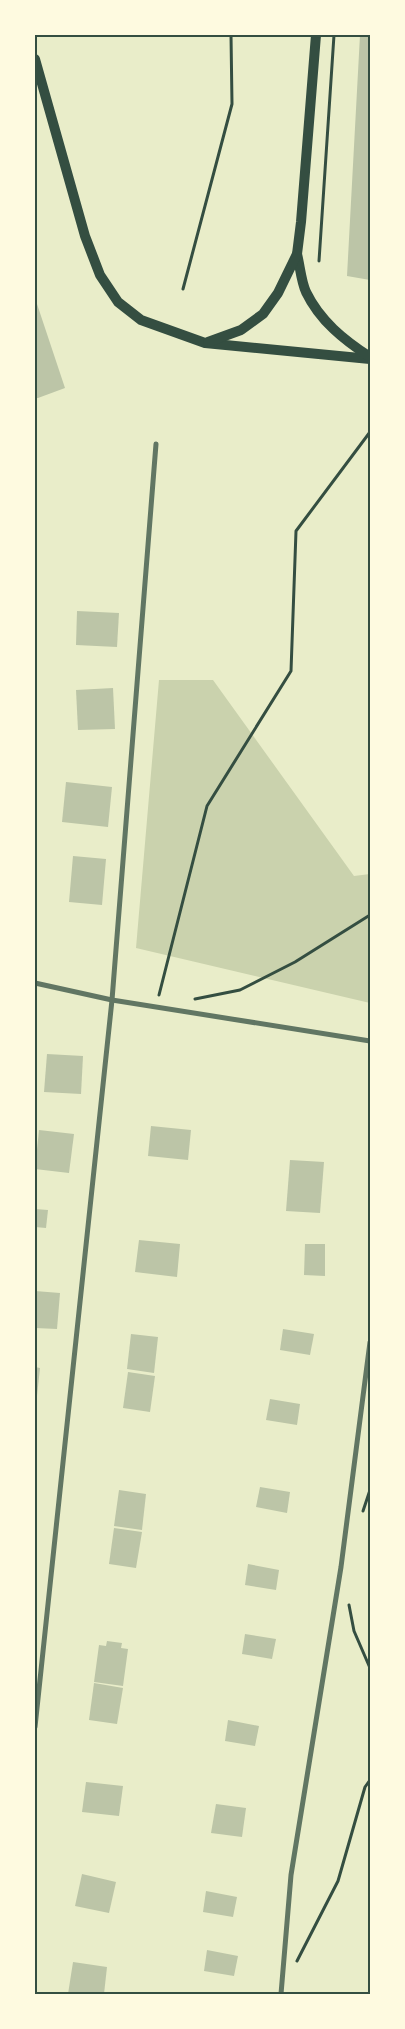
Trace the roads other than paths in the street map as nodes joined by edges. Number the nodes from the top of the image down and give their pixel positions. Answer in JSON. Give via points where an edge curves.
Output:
{"nodes":[{"id":1,"x":316,"y":35,"type":"edge"},
{"id":2,"x":35,"y":59,"type":"edge"},
{"id":3,"x":297,"y":254,"type":"junction"},
{"id":4,"x":205,"y":343,"type":"junction"},
{"id":5,"x":370,"y":358,"type":"edge"},
{"id":6,"x":156,"y":444,"type":"dead end"},
{"id":7,"x":35,"y":982,"type":"edge"},
{"id":8,"x":112,"y":1000,"type":"junction"},
{"id":9,"x":370,"y":1041,"type":"edge"},
{"id":10,"x":370,"y":1342,"type":"edge"},
{"id":11,"x":35,"y":1727,"type":"edge"},
{"id":12,"x":281,"y":1994,"type":"edge"}],
"edges":[{"from":1,"to":3,"type":"main road"},
{"from":2,"to":4,"type":"main road","via":[[85,236],[100,275],[118,302],[141,320]]},
{"from":3,"to":4,"type":"main road","via":[[264,314],[241,330]]},
{"from":3,"to":5,"type":"main road","via":[[305,291],[319,314],[341,337]]},
{"from":4,"to":5,"type":"main road"},
{"from":6,"to":8,"type":"street"},
{"from":7,"to":8,"type":"street"},
{"from":8,"to":9,"type":"street"},
{"from":8,"to":11,"type":"street"},
{"from":10,"to":12,"type":"street","via":[[341,1567],[291,1875]]}]}
